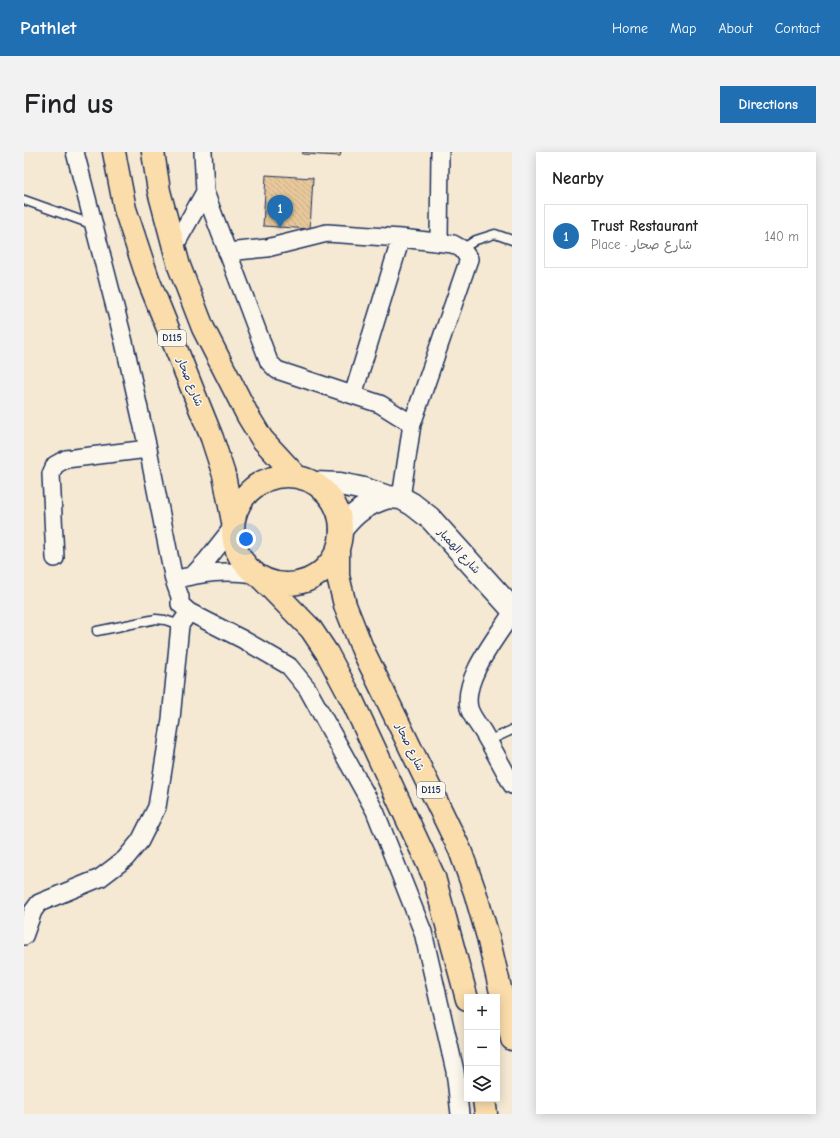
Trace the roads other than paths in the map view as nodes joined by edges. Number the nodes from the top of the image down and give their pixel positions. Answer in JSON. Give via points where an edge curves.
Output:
{"nodes":[{"id":1,"x":75,"y":152,"type":"edge"},
{"id":2,"x":114,"y":152,"type":"edge"},
{"id":3,"x":153,"y":152,"type":"edge"},
{"id":4,"x":203,"y":152,"type":"edge"},
{"id":5,"x":440,"y":152,"type":"edge"},
{"id":6,"x":205,"y":192,"type":"junction"},
{"id":7,"x":24,"y":200,"type":"edge"},
{"id":8,"x":94,"y":225,"type":"junction"},
{"id":9,"x":401,"y":238,"type":"junction"},
{"id":10,"x":512,"y":240,"type":"edge"},
{"id":11,"x":439,"y":242,"type":"junction"},
{"id":12,"x":174,"y":246,"type":"junction"},
{"id":13,"x":462,"y":249,"type":"junction"},
{"id":14,"x":227,"y":252,"type":"junction"},
{"id":15,"x":353,"y":395,"type":"junction"},
{"id":16,"x":412,"y":424,"type":"junction"},
{"id":17,"x":148,"y":449,"type":"junction"},
{"id":18,"x":306,"y":480,"type":"junction"},
{"id":19,"x":394,"y":498,"type":"junction"},
{"id":20,"x":233,"y":525,"type":"junction"},
{"id":21,"x":339,"y":539,"type":"junction"},
{"id":22,"x":55,"y":558,"type":"dead end"},
{"id":23,"x":193,"y":575,"type":"junction"},
{"id":24,"x":258,"y":576,"type":"junction"},
{"id":25,"x":174,"y":580,"type":"junction"},
{"id":26,"x":512,"y":609,"type":"edge"},
{"id":27,"x":512,"y":613,"type":"edge"},
{"id":28,"x":185,"y":618,"type":"junction"},
{"id":29,"x":97,"y":631,"type":"dead end"},
{"id":30,"x":512,"y":730,"type":"edge"},
{"id":31,"x":488,"y":741,"type":"junction"},
{"id":32,"x":512,"y":785,"type":"edge"},
{"id":33,"x":24,"y":936,"type":"edge"},
{"id":34,"x":466,"y":994,"type":"edge"},
{"id":35,"x":512,"y":1038,"type":"edge"},
{"id":36,"x":484,"y":1102,"type":"edge"},
{"id":37,"x":460,"y":1114,"type":"edge"},
{"id":38,"x":486,"y":1114,"type":"edge"}],
"edges":[{"from":1,"to":8,"type":"street"},
{"from":2,"to":20,"type":"main road","name":"شارع صحار","number":"D115","via":[[125,209],[148,279],[212,438],[224,475]]},
{"from":3,"to":12,"type":"main road","number":"D115","via":[[159,191]]},
{"from":4,"to":6,"type":"street"},
{"from":5,"to":11,"type":"street"},
{"from":6,"to":12,"type":"street"},
{"from":6,"to":14,"type":"street"},
{"from":7,"to":8,"type":"lane"},
{"from":8,"to":17,"type":"street"},
{"from":9,"to":11,"type":"street"},
{"from":9,"to":14,"type":"street","via":[[327,233],[267,248]]},
{"from":9,"to":15,"type":"street"},
{"from":10,"to":13,"type":"lane","via":[[495,234],[476,240]]},
{"from":11,"to":13,"type":"street","via":[[453,244]]},
{"from":12,"to":18,"type":"main road","number":"D115","via":[[203,328],[248,416],[262,439]]},
{"from":13,"to":16,"type":"street","via":[[469,259]]},
{"from":14,"to":15,"type":"street","via":[[269,362],[277,370]]},
{"from":15,"to":16,"type":"street","via":[[380,404]]},
{"from":16,"to":19,"type":"street"},
{"from":17,"to":22,"type":"street","via":[[66,459],[55,465],[51,474]]},
{"from":17,"to":25,"type":"street"},
{"from":18,"to":19,"type":"street","name":"شارع الهمبار","via":[[340,484]]},
{"from":18,"to":20,"type":"main road","number":"D115","via":[[280,476],[263,482],[249,492],[239,506]]},
{"from":18,"to":21,"type":"main road","number":"D115","via":[[329,495],[338,511]]},
{"from":19,"to":21,"type":"street","via":[[374,502],[361,509],[350,518]]},
{"from":19,"to":26,"type":"street","name":"شارع الهمبار","via":[[412,504],[430,518]]},
{"from":20,"to":23,"type":"street"},
{"from":20,"to":24,"type":"main road","number":"D115","via":[[238,554]]},
{"from":21,"to":24,"type":"main road","number":"D115","via":[[328,565],[314,577],[296,583],[277,583]]},
{"from":21,"to":35,"type":"main road","name":"شارع صحار","number":"D115","via":[[338,576],[345,605],[362,648],[460,850],[488,938]]},
{"from":23,"to":24,"type":"street","via":[[235,571]]},
{"from":23,"to":25,"type":"street"},
{"from":24,"to":34,"type":"main road","number":"D115","via":[[311,629],[328,653],[352,700],[434,877]]},
{"from":25,"to":28,"type":"street"},
{"from":27,"to":31,"type":"street","via":[[474,672],[469,686],[469,709]]},
{"from":28,"to":29,"type":"lane","via":[[156,619]]},
{"from":28,"to":33,"type":"street","via":[[157,806],[140,841],[125,859],[100,878],[39,903],[32,911]]},
{"from":28,"to":37,"type":"street","via":[[242,639],[289,666],[307,688],[375,811],[423,932],[455,1071]]},
{"from":30,"to":31,"type":"lane"},
{"from":31,"to":32,"type":"street"},
{"from":36,"to":38,"type":"main road"}]}
